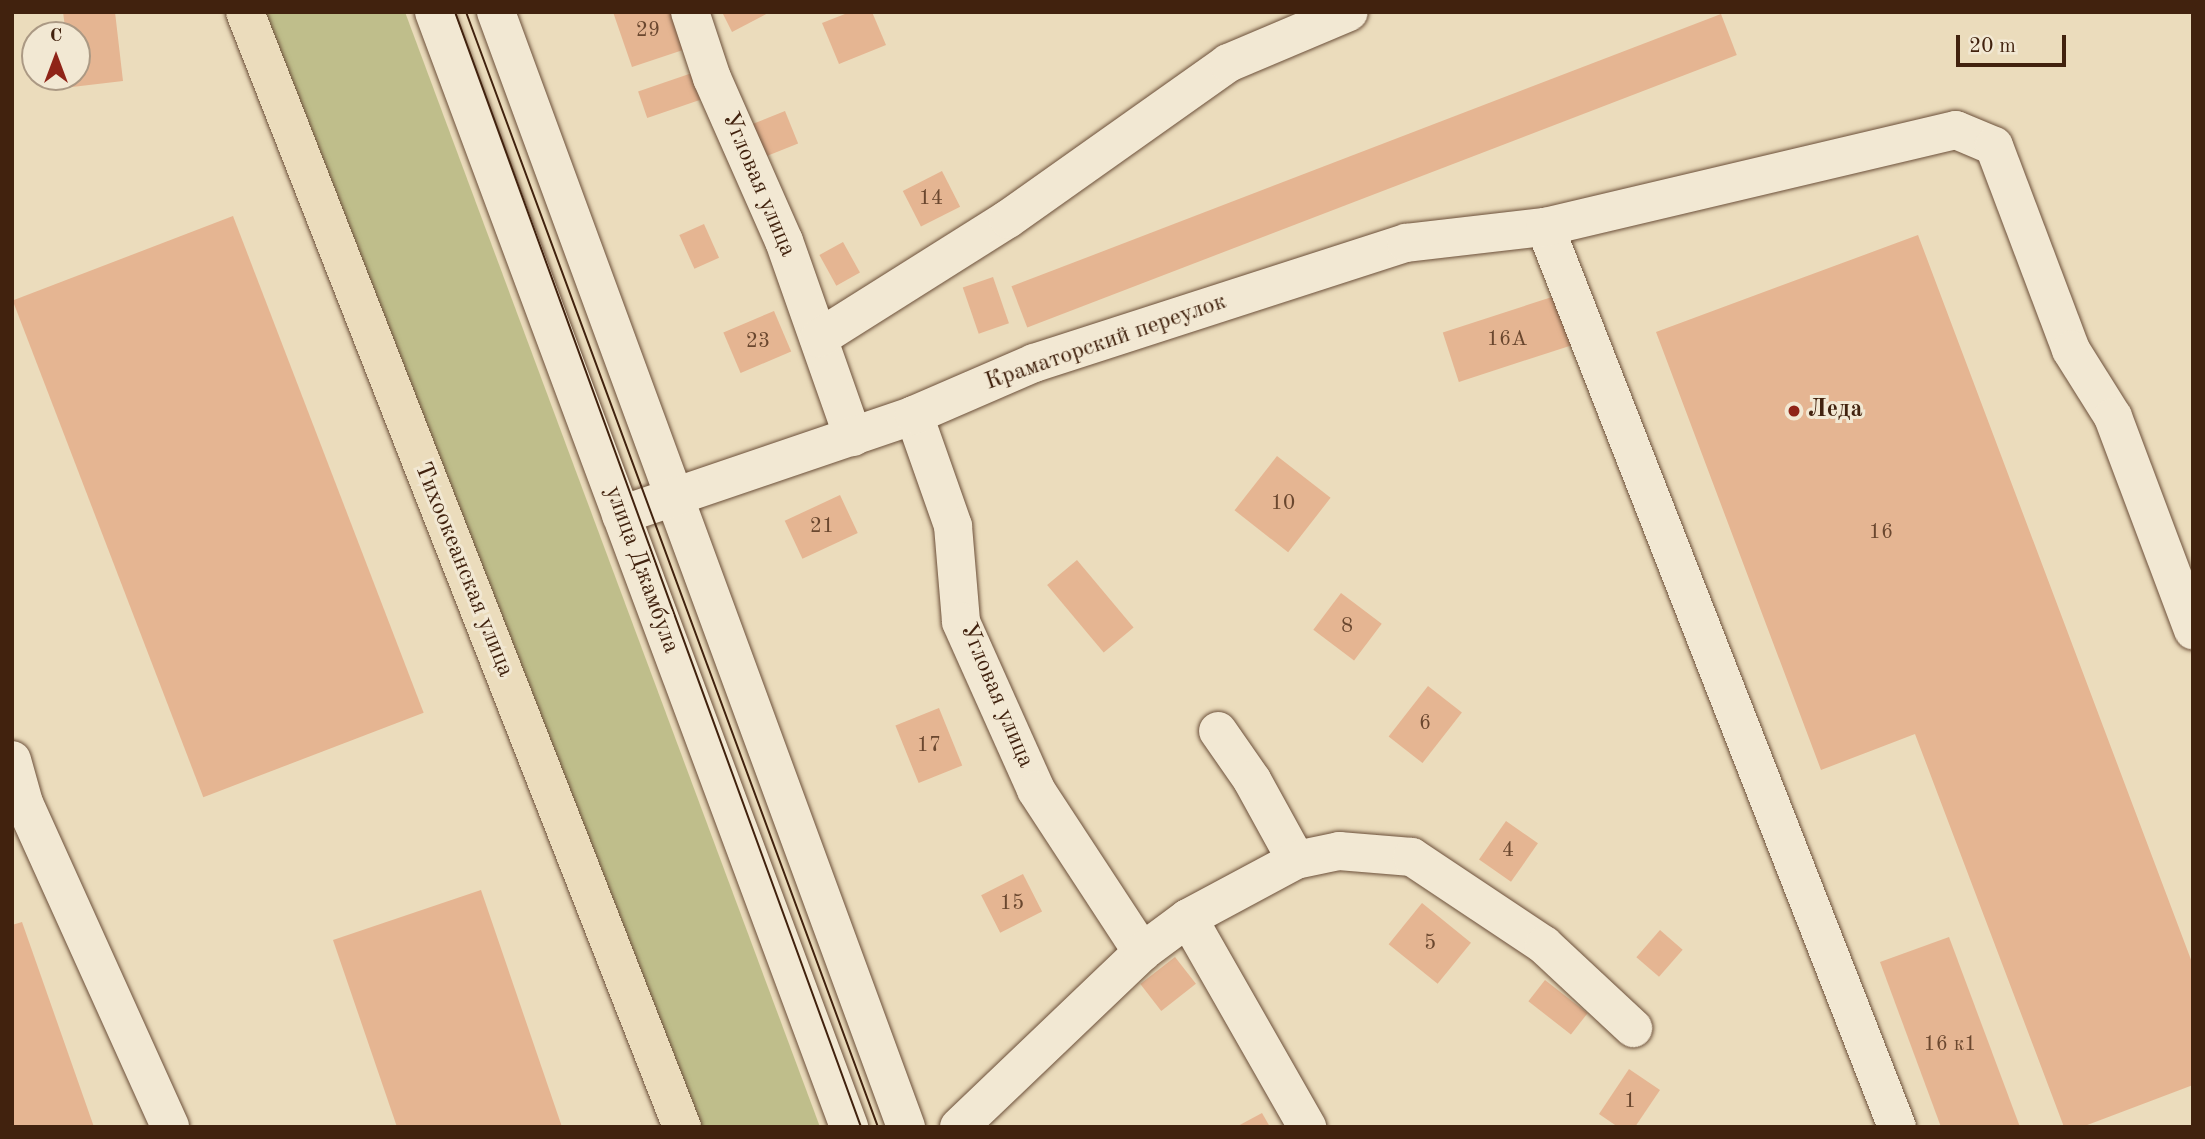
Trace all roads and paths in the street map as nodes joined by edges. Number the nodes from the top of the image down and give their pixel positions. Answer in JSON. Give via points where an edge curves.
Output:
{"nodes":[{"id":1,"x":245,"y":12,"type":"edge"},
{"id":2,"x":434,"y":12,"type":"edge"},
{"id":3,"x":496,"y":12,"type":"edge"},
{"id":4,"x":690,"y":12,"type":"edge"},
{"id":5,"x":1349,"y":12,"type":"edge"},
{"id":6,"x":1545,"y":227,"type":"junction"},
{"id":7,"x":819,"y":338,"type":"junction"},
{"id":8,"x":914,"y":415,"type":"junction"},
{"id":9,"x":853,"y":437,"type":"junction"},
{"id":10,"x":677,"y":499,"type":"junction"},
{"id":11,"x":621,"y":515,"type":"junction"},
{"id":12,"x":2193,"y":630,"type":"edge"},
{"id":13,"x":1218,"y":731,"type":"dead end"},
{"id":14,"x":12,"y":760,"type":"edge"},
{"id":15,"x":1296,"y":860,"type":"junction"},
{"id":16,"x":1188,"y":918,"type":"junction"},
{"id":17,"x":1142,"y":951,"type":"junction"},
{"id":18,"x":1633,"y":1028,"type":"dead end"},
{"id":19,"x":170,"y":1127,"type":"edge"},
{"id":20,"x":682,"y":1127,"type":"edge"},
{"id":21,"x":849,"y":1127,"type":"edge"},
{"id":22,"x":906,"y":1127,"type":"edge"},
{"id":23,"x":959,"y":1127,"type":"edge"},
{"id":24,"x":1307,"y":1127,"type":"edge"},
{"id":25,"x":1897,"y":1127,"type":"edge"}],
"edges":[{"from":1,"to":20,"type":"main road","name":"Тихоокеанская улица"},
{"from":2,"to":11,"type":"street","name":"улица Джамбула"},
{"from":3,"to":10,"type":"street"},
{"from":4,"to":7,"type":"street","name":"Угловая улица","via":[[712,78],[784,241]]},
{"from":5,"to":7,"type":"street","via":[[1228,63],[1008,219]]},
{"from":6,"to":8,"type":"street","name":"Краматорский переулок","via":[[1406,243],[1034,363]]},
{"from":6,"to":12,"type":"street","name":"Краматорский переулок","via":[[1956,130],[1994,146],[2071,350],[2113,417]]},
{"from":6,"to":25,"type":"street"},
{"from":7,"to":9,"type":"street","name":"Угловая улица"},
{"from":8,"to":9,"type":"street","name":"Краматорский переулок"},
{"from":8,"to":17,"type":"street","name":"Угловая улица","via":[[953,526],[961,622],[1036,790]]},
{"from":9,"to":10,"type":"street","name":"Краматорский переулок"},
{"from":10,"to":11,"type":"street","name":"Краматорский переулок"},
{"from":10,"to":22,"type":"street"},
{"from":11,"to":21,"type":"street","name":"улица Джамбула"},
{"from":13,"to":15,"type":"street","via":[[1252,780]]},
{"from":14,"to":19,"type":"street","via":[[24,803]]},
{"from":15,"to":16,"type":"street"},
{"from":15,"to":18,"type":"street","via":[[1339,851],[1412,857],[1544,945]]},
{"from":16,"to":17,"type":"street"},
{"from":16,"to":24,"type":"street"},
{"from":17,"to":23,"type":"street"}]}
